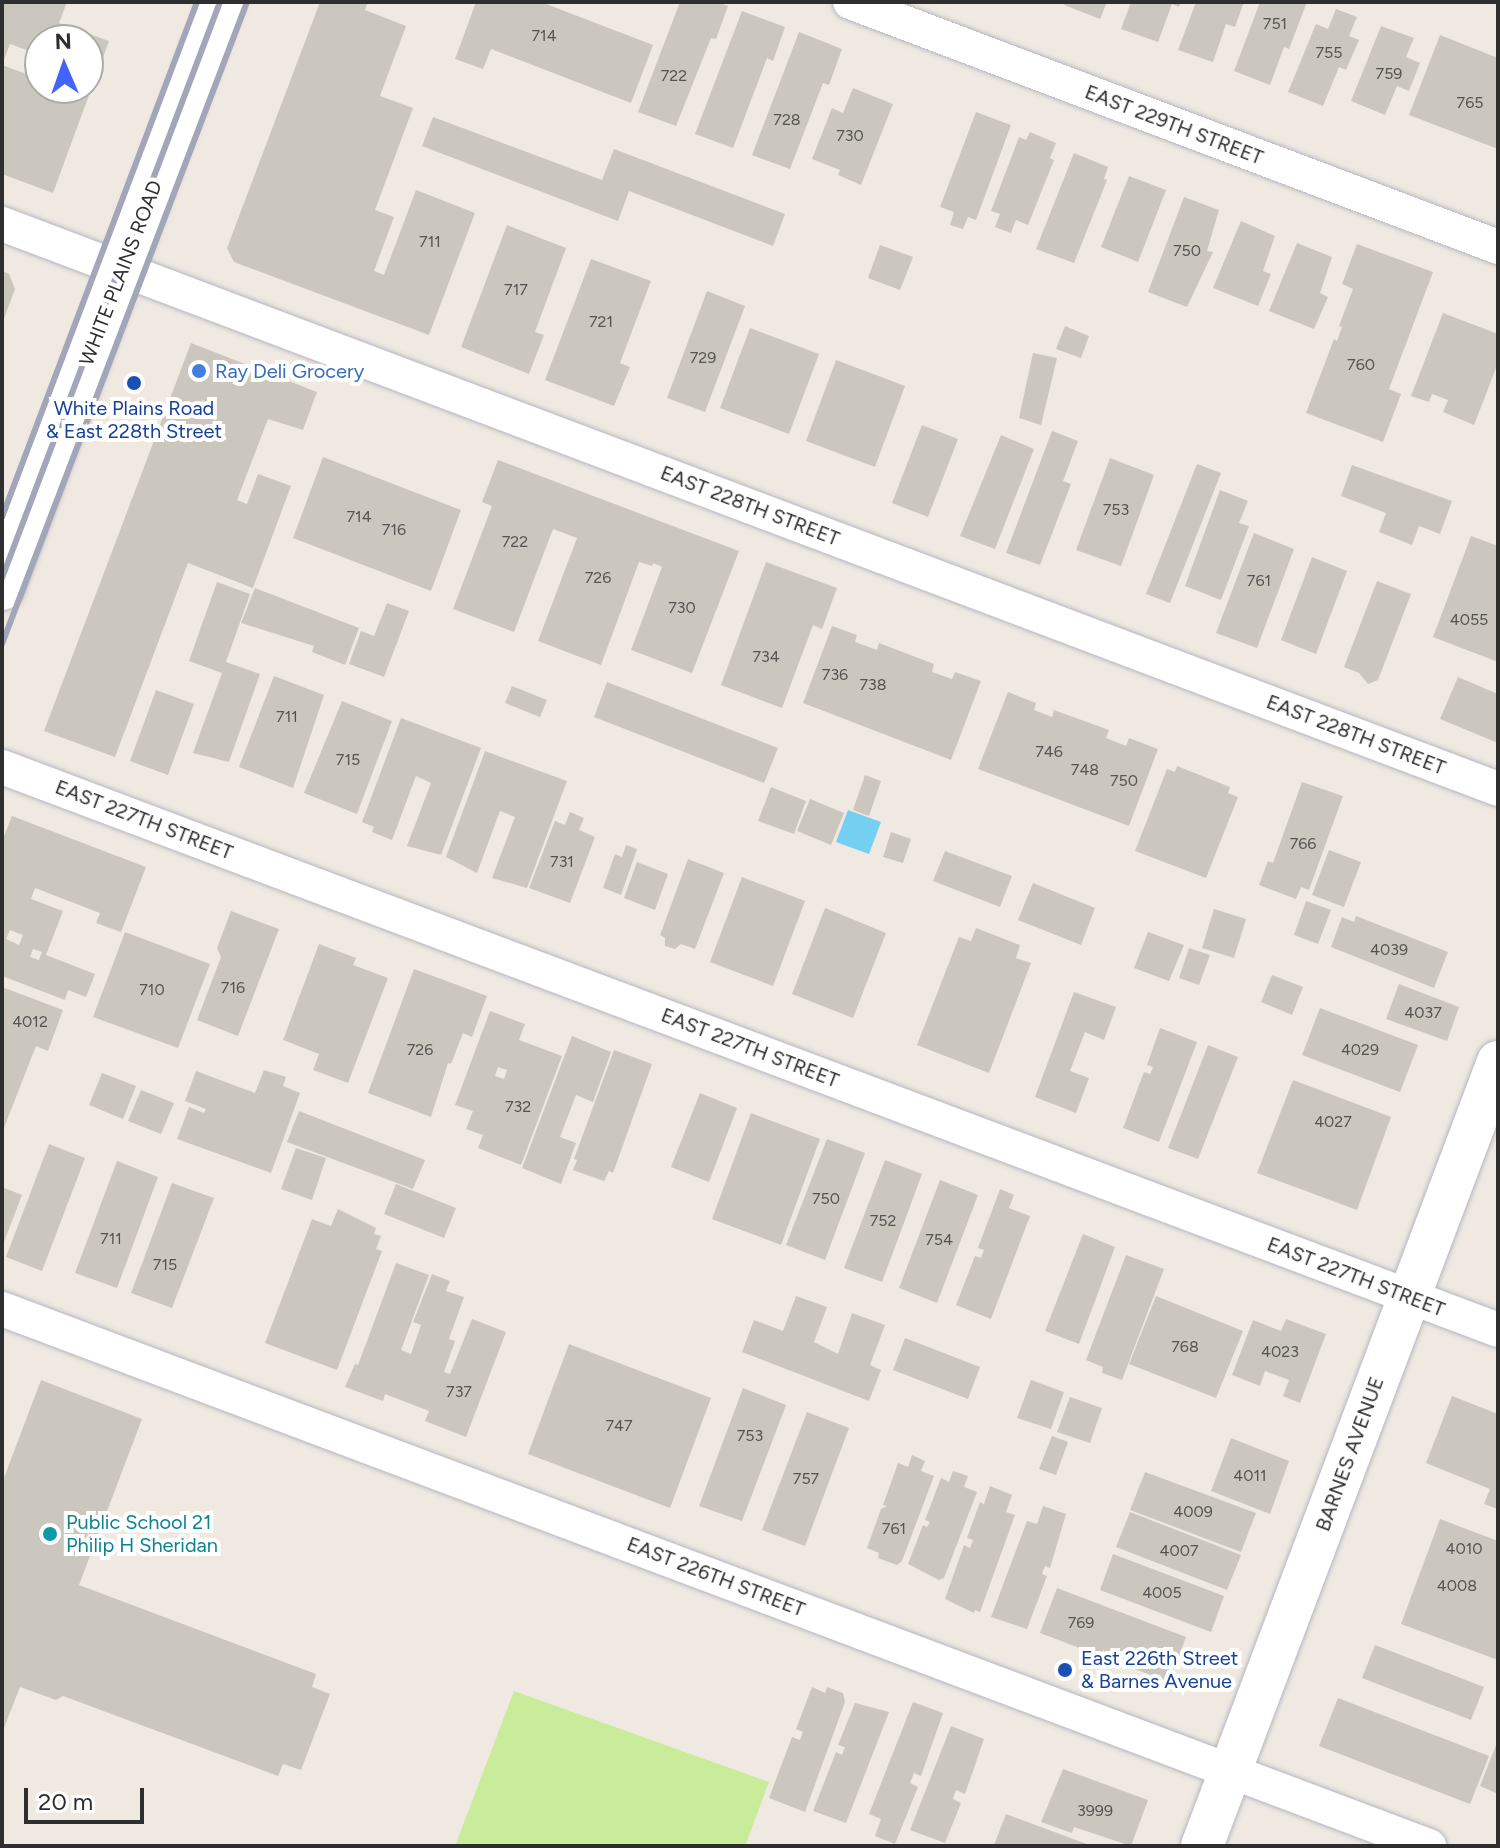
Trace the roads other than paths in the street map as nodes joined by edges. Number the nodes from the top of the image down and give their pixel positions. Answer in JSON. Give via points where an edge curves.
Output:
{"nodes":[{"id":1,"x":222,"y":2,"type":"edge"},
{"id":2,"x":850,"y":2,"type":"edge"},
{"id":3,"x":2,"y":224,"type":"edge"},
{"id":4,"x":1498,"y":247,"type":"edge"},
{"id":5,"x":123,"y":269,"type":"junction"},
{"id":6,"x":2,"y":588,"type":"edge"},
{"id":7,"x":2,"y":767,"type":"edge"},
{"id":8,"x":1498,"y":789,"type":"edge"},
{"id":9,"x":1498,"y":1062,"type":"edge"},
{"id":10,"x":1408,"y":1296,"type":"junction"},
{"id":11,"x":2,"y":1309,"type":"edge"},
{"id":12,"x":1498,"y":1330,"type":"edge"},
{"id":13,"x":1232,"y":1771,"type":"junction"},
{"id":14,"x":1202,"y":1846,"type":"edge"},
{"id":15,"x":1429,"y":1846,"type":"edge"}],
"edges":[{"from":1,"to":5,"type":"main road","name":"WHITE PLAINS ROAD"},
{"from":2,"to":4,"type":"street","name":"EAST 229TH STREET"},
{"from":3,"to":5,"type":"street","name":"EAST 228TH STREET"},
{"from":5,"to":6,"type":"main road","name":"WHITE PLAINS ROAD"},
{"from":5,"to":8,"type":"street","name":"EAST 228TH STREET"},
{"from":7,"to":10,"type":"street","name":"EAST 227TH STREET"},
{"from":9,"to":10,"type":"street","name":"BARNES AVENUE"},
{"from":10,"to":12,"type":"street","name":"EAST 227TH STREET"},
{"from":10,"to":13,"type":"street","name":"BARNES AVENUE"},
{"from":11,"to":13,"type":"street","name":"EAST 226TH STREET"},
{"from":13,"to":14,"type":"street","name":"BARNES AVENUE"},
{"from":13,"to":15,"type":"street","name":"EAST 226TH STREET"}]}
